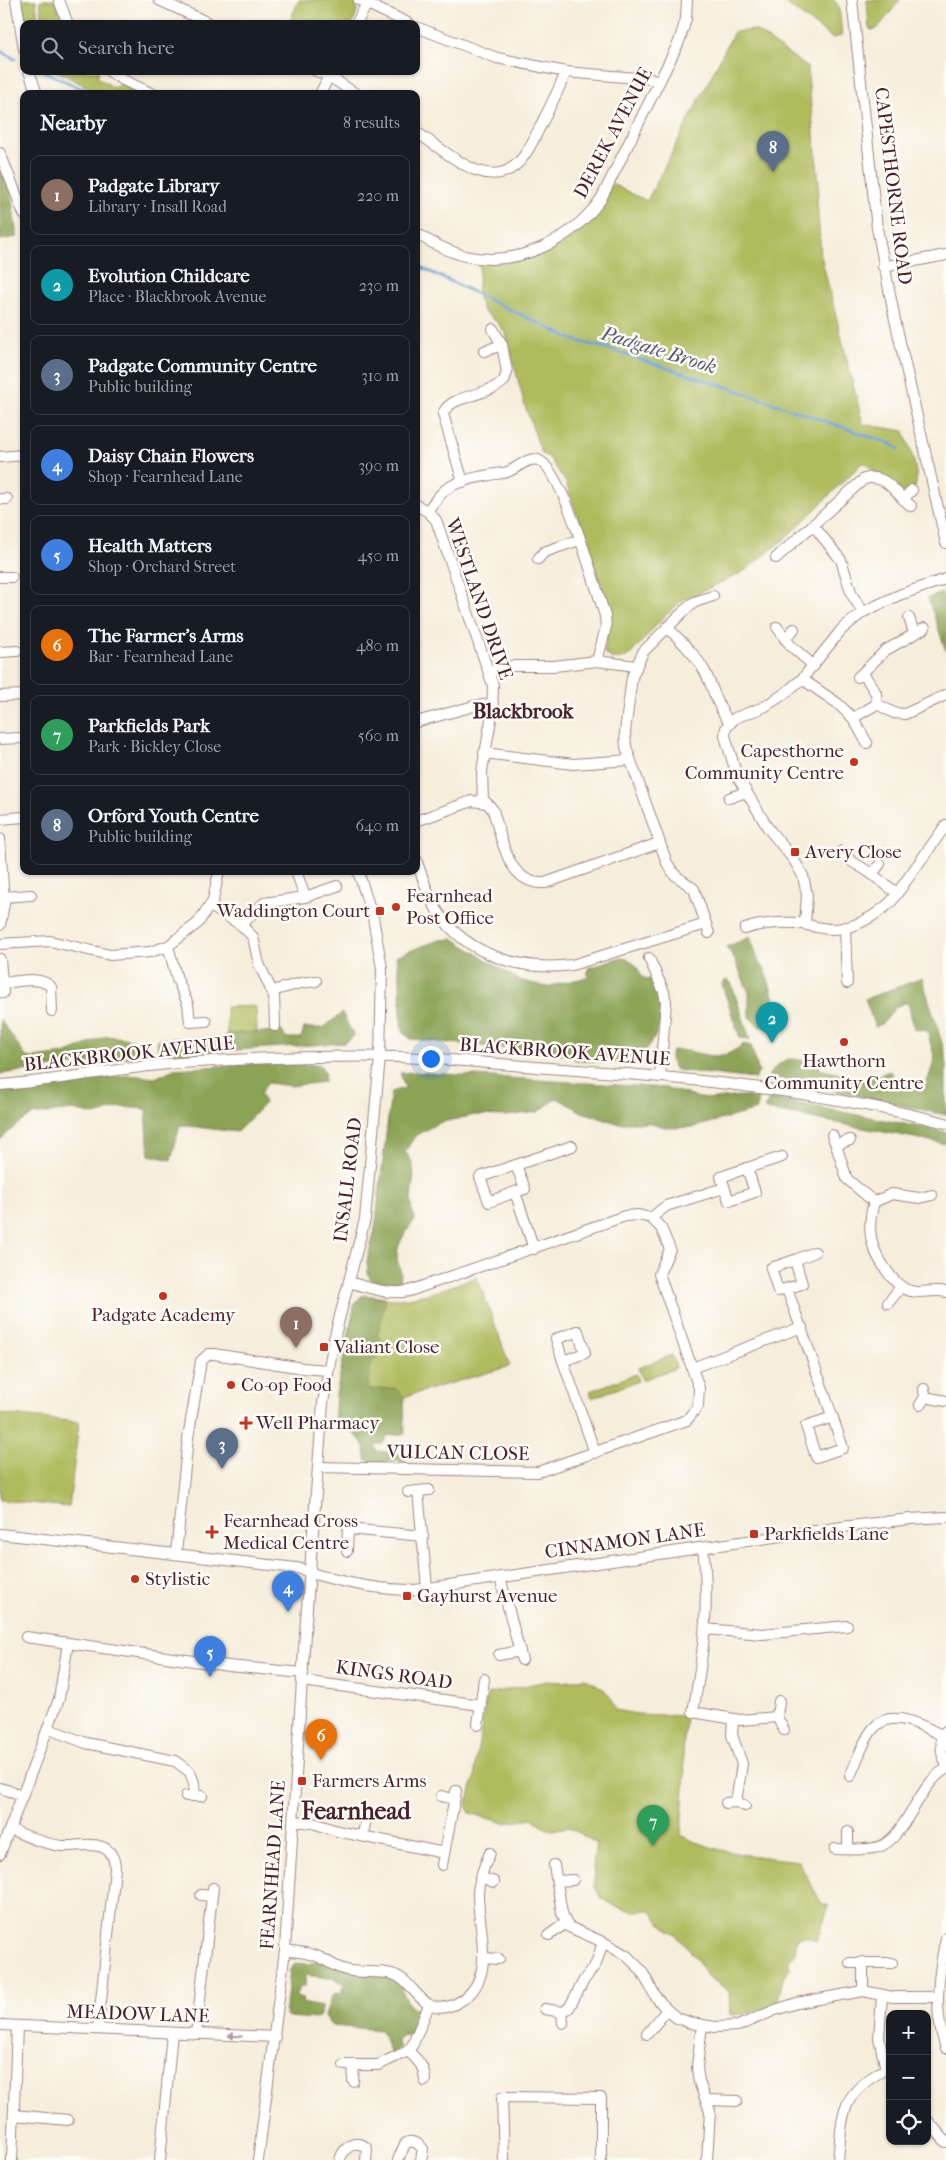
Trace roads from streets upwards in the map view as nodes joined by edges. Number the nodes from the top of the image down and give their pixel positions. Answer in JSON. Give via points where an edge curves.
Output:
{"nodes":[{"id":1,"x":16,"y":0,"type":"edge"},
{"id":2,"x":59,"y":0,"type":"edge"},
{"id":3,"x":158,"y":0,"type":"edge"},
{"id":4,"x":687,"y":0,"type":"edge"},
{"id":5,"x":365,"y":1,"type":"edge"},
{"id":6,"x":854,"y":2,"type":"edge"},
{"id":7,"x":66,"y":20,"type":"edge"},
{"id":8,"x":202,"y":20,"type":"edge"},
{"id":9,"x":358,"y":20,"type":"edge"},
{"id":10,"x":402,"y":20,"type":"edge"},
{"id":11,"x":20,"y":24,"type":"edge"},
{"id":12,"x":420,"y":29,"type":"edge"},
{"id":13,"x":566,"y":72,"type":"junction"},
{"id":14,"x":30,"y":75,"type":"edge"},
{"id":15,"x":115,"y":75,"type":"edge"},
{"id":16,"x":330,"y":75,"type":"edge"},
{"id":17,"x":331,"y":75,"type":"edge"},
{"id":18,"x":660,"y":80,"type":"junction"},
{"id":19,"x":36,"y":90,"type":"edge"},
{"id":20,"x":144,"y":90,"type":"edge"},
{"id":21,"x":322,"y":90,"type":"edge"},
{"id":22,"x":351,"y":90,"type":"edge"},
{"id":23,"x":420,"y":135,"type":"edge"},
{"id":24,"x":0,"y":153,"type":"edge"},
{"id":25,"x":20,"y":203,"type":"edge"},
{"id":26,"x":420,"y":236,"type":"edge"},
{"id":27,"x":946,"y":255,"type":"edge"},
{"id":28,"x":883,"y":267,"type":"junction"},
{"id":29,"x":493,"y":329,"type":"dead end"},
{"id":30,"x":502,"y":345,"type":"junction"},
{"id":31,"x":484,"y":351,"type":"dead end"},
{"id":32,"x":20,"y":456,"type":"edge"},
{"id":33,"x":0,"y":457,"type":"edge"},
{"id":34,"x":464,"y":482,"type":"junction"},
{"id":35,"x":912,"y":490,"type":"dead end"},
{"id":36,"x":903,"y":499,"type":"junction"},
{"id":37,"x":912,"y":506,"type":"dead end"},
{"id":38,"x":420,"y":507,"type":"edge"},
{"id":39,"x":427,"y":511,"type":"junction"},
{"id":40,"x":813,"y":525,"type":"junction"},
{"id":41,"x":579,"y":540,"type":"junction"},
{"id":42,"x":946,"y":543,"type":"edge"},
{"id":43,"x":776,"y":558,"type":"dead end"},
{"id":44,"x":537,"y":560,"type":"dead end"},
{"id":45,"x":0,"y":577,"type":"edge"},
{"id":46,"x":12,"y":577,"type":"dead end"},
{"id":47,"x":946,"y":579,"type":"edge"},
{"id":48,"x":713,"y":596,"type":"dead end"},
{"id":49,"x":863,"y":612,"type":"junction"},
{"id":50,"x":909,"y":618,"type":"dead end"},
{"id":51,"x":667,"y":627,"type":"junction"},
{"id":52,"x":777,"y":627,"type":"dead end"},
{"id":53,"x":925,"y":628,"type":"dead end"},
{"id":54,"x":794,"y":629,"type":"dead end"},
{"id":55,"x":914,"y":633,"type":"junction"},
{"id":56,"x":785,"y":639,"type":"junction"},
{"id":57,"x":17,"y":651,"type":"dead end"},
{"id":58,"x":0,"y":652,"type":"edge"},
{"id":59,"x":597,"y":661,"type":"junction"},
{"id":60,"x":636,"y":666,"type":"junction"},
{"id":61,"x":814,"y":666,"type":"junction"},
{"id":62,"x":489,"y":672,"type":"junction"},
{"id":63,"x":802,"y":679,"type":"junction"},
{"id":64,"x":20,"y":695,"type":"edge"},
{"id":65,"x":0,"y":696,"type":"edge"},
{"id":66,"x":945,"y":698,"type":"edge"},
{"id":67,"x":492,"y":704,"type":"junction"},
{"id":68,"x":877,"y":704,"type":"junction"},
{"id":69,"x":853,"y":718,"type":"junction"},
{"id":70,"x":420,"y":721,"type":"edge"},
{"id":71,"x":729,"y":722,"type":"junction"},
{"id":72,"x":20,"y":738,"type":"edge"},
{"id":73,"x":0,"y":739,"type":"edge"},
{"id":74,"x":867,"y":743,"type":"dead end"},
{"id":75,"x":484,"y":752,"type":"junction"},
{"id":76,"x":630,"y":760,"type":"junction"},
{"id":77,"x":746,"y":792,"type":"junction"},
{"id":78,"x":729,"y":798,"type":"dead end"},
{"id":79,"x":483,"y":801,"type":"junction"},
{"id":80,"x":20,"y":817,"type":"edge"},
{"id":81,"x":0,"y":819,"type":"edge"},
{"id":82,"x":420,"y":820,"type":"edge"},
{"id":83,"x":946,"y":825,"type":"edge"},
{"id":84,"x":0,"y":839,"type":"edge"},
{"id":85,"x":659,"y":843,"type":"junction"},
{"id":86,"x":842,"y":851,"type":"dead end"},
{"id":87,"x":880,"y":864,"type":"dead end"},
{"id":88,"x":420,"y":869,"type":"edge"},
{"id":89,"x":872,"y":874,"type":"junction"},
{"id":90,"x":218,"y":875,"type":"edge"},
{"id":91,"x":297,"y":875,"type":"edge"},
{"id":92,"x":359,"y":875,"type":"edge"},
{"id":93,"x":337,"y":886,"type":"dead end"},
{"id":94,"x":898,"y":893,"type":"junction"},
{"id":95,"x":30,"y":895,"type":"dead end"},
{"id":96,"x":3,"y":897,"type":"junction"},
{"id":97,"x":305,"y":898,"type":"junction"},
{"id":98,"x":210,"y":906,"type":"junction"},
{"id":99,"x":241,"y":924,"type":"junction"},
{"id":100,"x":805,"y":924,"type":"junction"},
{"id":101,"x":0,"y":925,"type":"edge"},
{"id":102,"x":844,"y":927,"type":"junction"},
{"id":103,"x":745,"y":929,"type":"dead end"},
{"id":104,"x":0,"y":944,"type":"edge"},
{"id":105,"x":168,"y":946,"type":"junction"},
{"id":106,"x":649,"y":958,"type":"dead end"},
{"id":107,"x":0,"y":959,"type":"edge"},
{"id":108,"x":316,"y":981,"type":"dead end"},
{"id":109,"x":847,"y":983,"type":"dead end"},
{"id":110,"x":272,"y":991,"type":"junction"},
{"id":111,"x":52,"y":1011,"type":"dead end"},
{"id":112,"x":206,"y":1021,"type":"dead end"},
{"id":113,"x":275,"y":1026,"type":"dead end"},
{"id":114,"x":380,"y":1057,"type":"junction"},
{"id":115,"x":660,"y":1076,"type":"junction"},
{"id":116,"x":0,"y":1085,"type":"edge"},
{"id":117,"x":946,"y":1123,"type":"edge"},
{"id":118,"x":850,"y":1140,"type":"dead end"},
{"id":119,"x":572,"y":1146,"type":"dead end"},
{"id":120,"x":782,"y":1157,"type":"dead end"},
{"id":121,"x":516,"y":1165,"type":"junction"},
{"id":122,"x":747,"y":1168,"type":"junction"},
{"id":123,"x":724,"y":1188,"type":"junction"},
{"id":124,"x":516,"y":1192,"type":"junction"},
{"id":125,"x":934,"y":1194,"type":"dead end"},
{"id":126,"x":874,"y":1202,"type":"junction"},
{"id":127,"x":652,"y":1218,"type":"junction"},
{"id":128,"x":534,"y":1249,"type":"junction"},
{"id":129,"x":815,"y":1252,"type":"dead end"},
{"id":130,"x":795,"y":1260,"type":"junction"},
{"id":131,"x":349,"y":1282,"type":"junction"},
{"id":132,"x":901,"y":1287,"type":"junction"},
{"id":133,"x":787,"y":1289,"type":"junction"},
{"id":134,"x":946,"y":1292,"type":"edge"},
{"id":135,"x":888,"y":1303,"type":"dead end"},
{"id":136,"x":802,"y":1327,"type":"junction"},
{"id":137,"x":563,"y":1360,"type":"dead end"},
{"id":138,"x":692,"y":1368,"type":"junction"},
{"id":139,"x":327,"y":1370,"type":"junction"},
{"id":140,"x":923,"y":1397,"type":"dead end"},
{"id":141,"x":946,"y":1402,"type":"edge"},
{"id":142,"x":833,"y":1417,"type":"dead end"},
{"id":143,"x":595,"y":1453,"type":"junction"},
{"id":144,"x":318,"y":1467,"type":"junction"},
{"id":145,"x":418,"y":1491,"type":"dead end"},
{"id":146,"x":946,"y":1517,"type":"edge"},
{"id":147,"x":0,"y":1534,"type":"edge"},
{"id":148,"x":423,"y":1536,"type":"junction"},
{"id":149,"x":703,"y":1548,"type":"junction"},
{"id":150,"x":347,"y":1551,"type":"dead end"},
{"id":151,"x":176,"y":1553,"type":"junction"},
{"id":152,"x":310,"y":1572,"type":"junction"},
{"id":153,"x":500,"y":1577,"type":"junction"},
{"id":154,"x":427,"y":1588,"type":"junction"},
{"id":155,"x":847,"y":1626,"type":"dead end"},
{"id":156,"x":705,"y":1629,"type":"junction"},
{"id":157,"x":26,"y":1637,"type":"dead end"},
{"id":158,"x":68,"y":1643,"type":"junction"},
{"id":159,"x":499,"y":1655,"type":"dead end"},
{"id":160,"x":303,"y":1677,"type":"junction"},
{"id":161,"x":484,"y":1679,"type":"dead end"},
{"id":162,"x":779,"y":1701,"type":"dead end"},
{"id":163,"x":481,"y":1705,"type":"junction"},
{"id":164,"x":777,"y":1717,"type":"junction"},
{"id":165,"x":733,"y":1719,"type":"junction"},
{"id":166,"x":478,"y":1725,"type":"dead end"},
{"id":167,"x":49,"y":1729,"type":"junction"},
{"id":168,"x":784,"y":1730,"type":"dead end"},
{"id":169,"x":944,"y":1733,"type":"edge"},
{"id":170,"x":843,"y":1763,"type":"dead end"},
{"id":171,"x":946,"y":1764,"type":"edge"},
{"id":172,"x":946,"y":1769,"type":"edge"},
{"id":173,"x":0,"y":1788,"type":"edge"},
{"id":174,"x":23,"y":1795,"type":"junction"},
{"id":175,"x":194,"y":1796,"type":"dead end"},
{"id":176,"x":441,"y":1796,"type":"dead end"},
{"id":177,"x":736,"y":1804,"type":"dead end"},
{"id":178,"x":367,"y":1812,"type":"dead end"},
{"id":179,"x":294,"y":1821,"type":"junction"},
{"id":180,"x":10,"y":1829,"type":"junction"},
{"id":181,"x":848,"y":1832,"type":"dead end"},
{"id":182,"x":363,"y":1835,"type":"junction"},
{"id":183,"x":835,"y":1849,"type":"dead end"},
{"id":184,"x":848,"y":1849,"type":"junction"},
{"id":185,"x":490,"y":1852,"type":"dead end"},
{"id":186,"x":444,"y":1853,"type":"junction"},
{"id":187,"x":0,"y":1854,"type":"edge"},
{"id":188,"x":442,"y":1865,"type":"dead end"},
{"id":189,"x":554,"y":1865,"type":"dead end"},
{"id":190,"x":480,"y":1878,"type":"junction"},
{"id":191,"x":573,"y":1880,"type":"dead end"},
{"id":192,"x":494,"y":1882,"type":"dead end"},
{"id":193,"x":558,"y":1882,"type":"junction"},
{"id":194,"x":208,"y":1893,"type":"dead end"},
{"id":195,"x":566,"y":1923,"type":"junction"},
{"id":196,"x":550,"y":1935,"type":"dead end"},
{"id":197,"x":946,"y":1938,"type":"edge"},
{"id":198,"x":604,"y":1942,"type":"junction"},
{"id":199,"x":285,"y":1950,"type":"junction"},
{"id":200,"x":484,"y":1958,"type":"junction"},
{"id":201,"x":498,"y":1959,"type":"dead end"},
{"id":202,"x":850,"y":1962,"type":"dead end"},
{"id":203,"x":863,"y":1962,"type":"junction"},
{"id":204,"x":892,"y":1962,"type":"dead end"},
{"id":205,"x":863,"y":1991,"type":"junction"},
{"id":206,"x":882,"y":1996,"type":"junction"},
{"id":207,"x":938,"y":1997,"type":"junction"},
{"id":208,"x":428,"y":2005,"type":"junction"},
{"id":209,"x":546,"y":2009,"type":"dead end"},
{"id":210,"x":666,"y":2010,"type":"junction"},
{"id":211,"x":562,"y":2012,"type":"junction"},
{"id":212,"x":563,"y":2023,"type":"dead end"},
{"id":213,"x":0,"y":2025,"type":"edge"},
{"id":214,"x":702,"y":2025,"type":"junction"},
{"id":215,"x":18,"y":2027,"type":"junction"},
{"id":216,"x":98,"y":2029,"type":"junction"},
{"id":217,"x":172,"y":2033,"type":"junction"},
{"id":218,"x":196,"y":2034,"type":"junction"},
{"id":219,"x":647,"y":2034,"type":"dead end"},
{"id":220,"x":275,"y":2038,"type":"junction"},
{"id":221,"x":946,"y":2048,"type":"edge"},
{"id":222,"x":408,"y":2051,"type":"junction"},
{"id":223,"x":886,"y":2063,"type":"edge"},
{"id":224,"x":886,"y":2071,"type":"edge"},
{"id":225,"x":354,"y":2080,"type":"dead end"},
{"id":226,"x":426,"y":2081,"type":"dead end"},
{"id":227,"x":707,"y":2100,"type":"junction"},
{"id":228,"x":736,"y":2101,"type":"dead end"},
{"id":229,"x":14,"y":2115,"type":"junction"},
{"id":230,"x":68,"y":2120,"type":"dead end"},
{"id":231,"x":931,"y":2125,"type":"edge"},
{"id":232,"x":946,"y":2142,"type":"edge"},
{"id":233,"x":12,"y":2160,"type":"edge"},
{"id":234,"x":160,"y":2160,"type":"edge"},
{"id":235,"x":258,"y":2160,"type":"edge"},
{"id":236,"x":340,"y":2160,"type":"edge"},
{"id":237,"x":366,"y":2160,"type":"edge"},
{"id":238,"x":398,"y":2160,"type":"edge"},
{"id":239,"x":421,"y":2160,"type":"edge"},
{"id":240,"x":504,"y":2160,"type":"edge"},
{"id":241,"x":601,"y":2160,"type":"edge"},
{"id":242,"x":707,"y":2160,"type":"edge"},
{"id":243,"x":838,"y":2160,"type":"edge"}],
"edges":[{"from":1,"to":11,"type":"street"},
{"from":2,"to":7,"type":"street"},
{"from":3,"to":8,"type":"street"},
{"from":4,"to":18,"type":"street","name":"DEREK AVENUE","via":[[683,32]]},
{"from":5,"to":9,"type":"street"},
{"from":5,"to":10,"type":"street"},
{"from":6,"to":28,"type":"street","name":"CAPESTHORNE ROAD","via":[[876,228]]},
{"from":12,"to":13,"type":"street","via":[[497,58]]},
{"from":13,"to":18,"type":"street"},
{"from":13,"to":23,"type":"street","via":[[526,155],[513,168],[488,173],[473,168]]},
{"from":14,"to":19,"type":"street"},
{"from":15,"to":20,"type":"street"},
{"from":16,"to":21,"type":"street"},
{"from":17,"to":22,"type":"street"},
{"from":18,"to":26,"type":"street","name":"DEREK AVENUE","via":[[601,199],[586,219],[566,234],[537,250],[496,258],[456,253]]},
{"from":24,"to":25,"type":"street"},
{"from":27,"to":28,"type":"street"},
{"from":28,"to":42,"type":"street","name":"CAPESTHORNE ROAD"},
{"from":29,"to":30,"type":"street"},
{"from":30,"to":31,"type":"street"},
{"from":30,"to":34,"type":"street","via":[[507,372],[504,381],[488,392],[450,403],[443,414]]},
{"from":32,"to":33,"type":"street"},
{"from":34,"to":39,"type":"street","via":[[445,490]]},
{"from":34,"to":41,"type":"street","via":[[507,472],[531,459],[540,460],[560,487]]},
{"from":35,"to":36,"type":"street"},
{"from":36,"to":37,"type":"street"},
{"from":36,"to":40,"type":"street","via":[[884,480],[864,479]]},
{"from":38,"to":39,"type":"street","name":"WESTLAND DRIVE"},
{"from":39,"to":62,"type":"street","name":"WESTLAND DRIVE","via":[[436,520]]},
{"from":40,"to":43,"type":"street"},
{"from":40,"to":49,"type":"street","via":[[841,560],[852,595]]},
{"from":41,"to":44,"type":"street","via":[[544,552]]},
{"from":41,"to":59,"type":"street","via":[[606,622]]},
{"from":45,"to":46,"type":"street"},
{"from":47,"to":49,"type":"street"},
{"from":48,"to":51,"type":"street","via":[[695,602]]},
{"from":49,"to":61,"type":"street","via":[[842,630]]},
{"from":50,"to":55,"type":"street"},
{"from":51,"to":60,"type":"street","via":[[643,652]]},
{"from":51,"to":71,"type":"street","via":[[689,648],[706,672]]},
{"from":52,"to":56,"type":"street"},
{"from":53,"to":55,"type":"street"},
{"from":54,"to":56,"type":"street"},
{"from":55,"to":68,"type":"street","via":[[886,650],[861,675],[876,693]]},
{"from":56,"to":61,"type":"street"},
{"from":57,"to":58,"type":"street"},
{"from":59,"to":60,"type":"street"},
{"from":59,"to":62,"type":"street","via":[[554,666],[510,666]]},
{"from":60,"to":76,"type":"street","via":[[624,732]]},
{"from":61,"to":63,"type":"street"},
{"from":62,"to":67,"type":"street","name":"WESTLAND DRIVE","via":[[493,685]]},
{"from":63,"to":69,"type":"street"},
{"from":63,"to":71,"type":"street","via":[[764,707]]},
{"from":64,"to":65,"type":"street"},
{"from":66,"to":68,"type":"street","via":[[905,714],[894,713]]},
{"from":67,"to":70,"type":"street"},
{"from":67,"to":75,"type":"street","name":"WESTLAND DRIVE"},
{"from":68,"to":69,"type":"street"},
{"from":69,"to":74,"type":"street"},
{"from":71,"to":77,"type":"street","via":[[725,736],[737,776]]},
{"from":72,"to":73,"type":"street"},
{"from":75,"to":76,"type":"street","via":[[573,764]]},
{"from":75,"to":79,"type":"street","name":"WESTLAND DRIVE"},
{"from":76,"to":85,"type":"street"},
{"from":77,"to":78,"type":"street"},
{"from":77,"to":100,"type":"street","via":[[803,876],[807,895]]},
{"from":79,"to":82,"type":"street","via":[[472,801]]},
{"from":79,"to":85,"type":"street","via":[[493,810],[512,867],[519,876],[533,883],[545,883]]},
{"from":80,"to":81,"type":"street"},
{"from":83,"to":94,"type":"street"},
{"from":84,"to":96,"type":"street"},
{"from":85,"to":88,"type":"street","via":[[670,869],[694,889],[708,928],[550,968],[509,962],[484,952],[455,931],[433,903]]},
{"from":86,"to":89,"type":"street"},
{"from":87,"to":89,"type":"street"},
{"from":89,"to":94,"type":"street"},
{"from":90,"to":98,"type":"street"},
{"from":91,"to":97,"type":"street"},
{"from":92,"to":114,"type":"street","name":"INSALL ROAD","via":[[373,918],[382,968]]},
{"from":93,"to":97,"type":"street"},
{"from":94,"to":102,"type":"street","via":[[871,917]]},
{"from":95,"to":96,"type":"street"},
{"from":96,"to":101,"type":"street"},
{"from":97,"to":99,"type":"street","via":[[264,903]]},
{"from":98,"to":99,"type":"street"},
{"from":98,"to":105,"type":"street","via":[[193,928]]},
{"from":99,"to":110,"type":"street","via":[[253,937],[259,964]]},
{"from":100,"to":102,"type":"street","via":[[834,929]]},
{"from":100,"to":103,"type":"street","via":[[772,924]]},
{"from":102,"to":109,"type":"street"},
{"from":104,"to":105,"type":"street","via":[[50,941],[100,954],[118,955],[150,952]]},
{"from":105,"to":112,"type":"street","via":[[189,1008],[190,1022]]},
{"from":106,"to":115,"type":"street","via":[[666,1002]]},
{"from":107,"to":111,"type":"street","via":[[3,988],[38,980],[46,982],[51,986]]},
{"from":108,"to":110,"type":"street"},
{"from":110,"to":113,"type":"street"},
{"from":114,"to":115,"type":"street","name":"BLACKBROOK AVENUE"},
{"from":114,"to":116,"type":"street","name":"BLACKBROOK AVENUE","via":[[179,1063]]},
{"from":114,"to":131,"type":"street","name":"INSALL ROAD","via":[[365,1219]]},
{"from":115,"to":117,"type":"street","name":"BLACKBROOK AVENUE","via":[[817,1096]]},
{"from":118,"to":126,"type":"street","via":[[834,1140],[850,1183]]},
{"from":119,"to":121,"type":"street"},
{"from":120,"to":122,"type":"street"},
{"from":121,"to":124,"type":"street","via":[[524,1189]]},
{"from":121,"to":124,"type":"street","via":[[480,1177],[488,1202]]},
{"from":122,"to":123,"type":"street","via":[[721,1177]]},
{"from":122,"to":123,"type":"street","via":[[755,1192],[729,1201]]},
{"from":123,"to":127,"type":"street","via":[[666,1206]]},
{"from":124,"to":128,"type":"street"},
{"from":125,"to":126,"type":"street","via":[[919,1198],[892,1194]]},
{"from":126,"to":132,"type":"street","via":[[870,1228],[872,1244],[879,1259]]},
{"from":127,"to":128,"type":"street","via":[[625,1216]]},
{"from":127,"to":138,"type":"street","name":"VULCAN CLOSE","via":[[661,1228],[670,1248],[659,1274]]},
{"from":128,"to":131,"type":"street","via":[[401,1293],[377,1291]]},
{"from":129,"to":130,"type":"street"},
{"from":130,"to":133,"type":"street","via":[[802,1284]]},
{"from":130,"to":133,"type":"street","via":[[771,1268],[778,1292]]},
{"from":131,"to":139,"type":"street","name":"INSALL ROAD"},
{"from":132,"to":134,"type":"street","via":[[912,1292]]},
{"from":132,"to":135,"type":"street"},
{"from":133,"to":136,"type":"street"},
{"from":136,"to":138,"type":"street"},
{"from":136,"to":142,"type":"street"},
{"from":137,"to":143,"type":"street"},
{"from":138,"to":143,"type":"street","name":"VULCAN CLOSE","via":[[700,1394],[695,1412],[687,1420]]},
{"from":139,"to":144,"type":"street","name":"INSALL ROAD"},
{"from":139,"to":151,"type":"street","via":[[209,1354],[204,1357],[199,1366],[188,1438]]},
{"from":140,"to":141,"type":"street"},
{"from":143,"to":144,"type":"street","name":"VULCAN CLOSE","via":[[529,1473]]},
{"from":144,"to":152,"type":"street","name":"INSALL ROAD"},
{"from":145,"to":148,"type":"street"},
{"from":146,"to":149,"type":"street","name":"CINNAMON LANE","via":[[852,1526]]},
{"from":147,"to":151,"type":"street","name":"CINNAMON LANE"},
{"from":148,"to":150,"type":"street","via":[[348,1529]]},
{"from":148,"to":154,"type":"street"},
{"from":149,"to":153,"type":"street","name":"CINNAMON LANE"},
{"from":149,"to":156,"type":"street","via":[[707,1593]]},
{"from":151,"to":152,"type":"street","name":"CINNAMON LANE"},
{"from":152,"to":154,"type":"street","name":"CINNAMON LANE","via":[[363,1585],[403,1590]]},
{"from":152,"to":160,"type":"street","name":"FEARNHEAD LANE"},
{"from":153,"to":154,"type":"street","name":"CINNAMON LANE"},
{"from":153,"to":159,"type":"street","via":[[521,1656]]},
{"from":155,"to":156,"type":"street","via":[[762,1634]]},
{"from":156,"to":165,"type":"street","via":[[693,1712]]},
{"from":157,"to":158,"type":"street","name":"KINGS ROAD"},
{"from":158,"to":160,"type":"street","name":"KINGS ROAD"},
{"from":158,"to":167,"type":"street","via":[[62,1689]]},
{"from":160,"to":163,"type":"street","name":"KINGS ROAD"},
{"from":160,"to":179,"type":"street","name":"FEARNHEAD LANE"},
{"from":161,"to":163,"type":"street"},
{"from":162,"to":164,"type":"street"},
{"from":163,"to":166,"type":"street"},
{"from":164,"to":165,"type":"street"},
{"from":164,"to":168,"type":"street"},
{"from":165,"to":177,"type":"street","via":[[732,1735],[742,1764]]},
{"from":167,"to":174,"type":"street"},
{"from":167,"to":175,"type":"street","via":[[86,1743],[175,1761],[190,1772]]},
{"from":169,"to":170,"type":"street","via":[[907,1720],[885,1721],[872,1730],[852,1772]]},
{"from":169,"to":171,"type":"street","via":[[942,1753]]},
{"from":172,"to":184,"type":"street","via":[[928,1784],[890,1841],[878,1848]]},
{"from":173,"to":174,"type":"street"},
{"from":174,"to":180,"type":"street"},
{"from":176,"to":186,"type":"street","via":[[455,1795]]},
{"from":178,"to":182,"type":"street"},
{"from":179,"to":182,"type":"street","via":[[313,1822],[337,1831]]},
{"from":179,"to":199,"type":"street","name":"FEARNHEAD LANE"},
{"from":180,"to":187,"type":"street"},
{"from":180,"to":216,"type":"street","via":[[62,1846],[101,1846],[114,1859],[116,1869]]},
{"from":181,"to":184,"type":"street"},
{"from":182,"to":186,"type":"street"},
{"from":183,"to":184,"type":"street"},
{"from":185,"to":190,"type":"street"},
{"from":186,"to":188,"type":"street"},
{"from":189,"to":193,"type":"street"},
{"from":190,"to":192,"type":"street"},
{"from":190,"to":200,"type":"street","via":[[478,1900]]},
{"from":191,"to":193,"type":"street"},
{"from":193,"to":195,"type":"street"},
{"from":194,"to":218,"type":"street"},
{"from":195,"to":196,"type":"street"},
{"from":195,"to":198,"type":"street"},
{"from":197,"to":207,"type":"street"},
{"from":198,"to":210,"type":"street","via":[[637,1965]]},
{"from":198,"to":211,"type":"street","via":[[596,1964],[571,2005]]},
{"from":199,"to":208,"type":"street","via":[[318,1956],[348,1971],[397,1975]]},
{"from":199,"to":220,"type":"street","name":"FEARNHEAD LANE"},
{"from":200,"to":201,"type":"street"},
{"from":200,"to":208,"type":"street","via":[[477,1981],[463,1999],[446,2006]]},
{"from":202,"to":203,"type":"street"},
{"from":203,"to":204,"type":"street"},
{"from":203,"to":205,"type":"street"},
{"from":205,"to":206,"type":"street"},
{"from":205,"to":214,"type":"street","via":[[797,2003],[742,2025]]},
{"from":206,"to":207,"type":"street"},
{"from":206,"to":223,"type":"street","via":[[879,2038]]},
{"from":207,"to":221,"type":"street","via":[[939,2022]]},
{"from":208,"to":222,"type":"street"},
{"from":209,"to":211,"type":"street"},
{"from":210,"to":214,"type":"street","via":[[683,2021]]},
{"from":210,"to":219,"type":"street"},
{"from":211,"to":212,"type":"street"},
{"from":213,"to":215,"type":"street","name":"MEADOW LANE"},
{"from":214,"to":227,"type":"street","via":[[696,2067]]},
{"from":215,"to":216,"type":"street","name":"MEADOW LANE"},
{"from":215,"to":229,"type":"street"},
{"from":216,"to":217,"type":"street","name":"MEADOW LANE"},
{"from":217,"to":218,"type":"street","name":"MEADOW LANE"},
{"from":217,"to":234,"type":"street"},
{"from":220,"to":218,"type":"street","name":"MEADOW LANE","one_way":true},
{"from":220,"to":235,"type":"street","name":"FEARNHEAD LANE"},
{"from":222,"to":225,"type":"street","via":[[378,2066],[349,2065]]},
{"from":222,"to":226,"type":"street","via":[[421,2063]]},
{"from":224,"to":243,"type":"street","via":[[860,2085],[850,2099],[842,2119]]},
{"from":227,"to":228,"type":"street"},
{"from":227,"to":242,"type":"street","via":[[711,2117]]},
{"from":229,"to":230,"type":"street"},
{"from":229,"to":233,"type":"street"},
{"from":231,"to":232,"type":"street"},
{"from":236,"to":237,"type":"street","via":[[346,2149],[357,2144],[367,2149]]},
{"from":238,"to":239,"type":"street","via":[[404,2144],[412,2142],[423,2149]]},
{"from":240,"to":241,"type":"street","via":[[502,2097],[601,2098]]}]}
